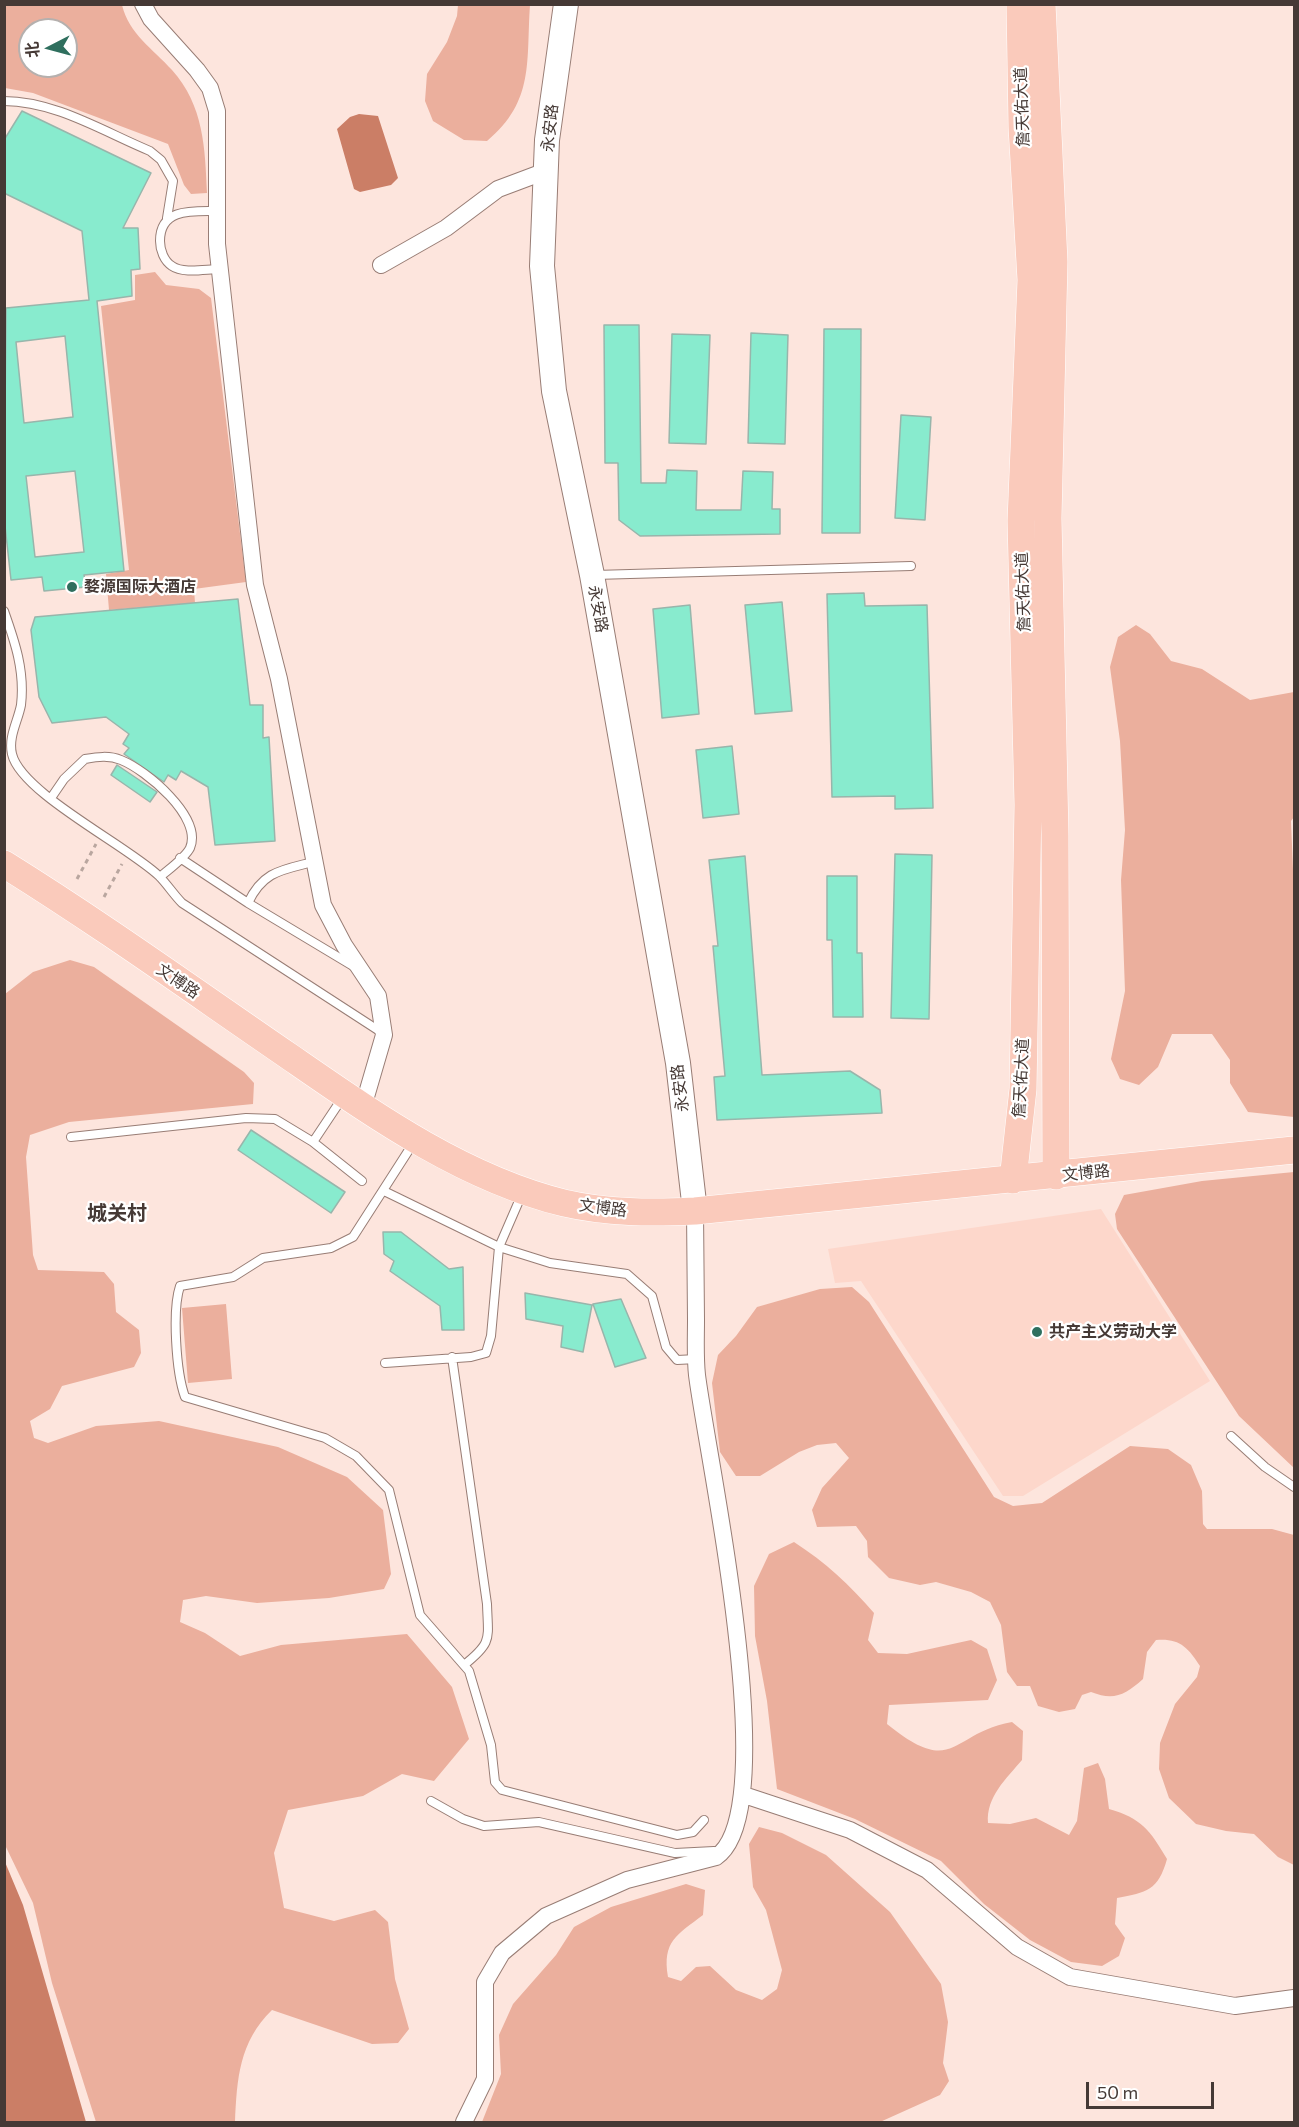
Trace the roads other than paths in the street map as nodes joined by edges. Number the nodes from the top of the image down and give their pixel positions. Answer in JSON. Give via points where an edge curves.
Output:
{"nodes":[{"id":1,"x":143,"y":4,"type":"edge"},
{"id":2,"x":566,"y":4,"type":"edge"},
{"id":3,"x":1020,"y":4,"type":"edge"},
{"id":4,"x":1042,"y":4,"type":"edge"},
{"id":5,"x":4,"y":101,"type":"edge"},
{"id":6,"x":546,"y":171,"type":"junction"},
{"id":7,"x":217,"y":211,"type":"junction"},
{"id":8,"x":167,"y":218,"type":"junction"},
{"id":9,"x":381,"y":265,"type":"dead end"},
{"id":10,"x":219,"y":269,"type":"junction"},
{"id":11,"x":911,"y":566,"type":"dead end"},
{"id":12,"x":592,"y":575,"type":"junction"},
{"id":13,"x":4,"y":611,"type":"edge"},
{"id":14,"x":51,"y":798,"type":"junction"},
{"id":15,"x":180,"y":858,"type":"junction"},
{"id":16,"x":314,"y":862,"type":"junction"},
{"id":17,"x":4,"y":864,"type":"edge"},
{"id":18,"x":160,"y":877,"type":"junction"},
{"id":19,"x":248,"y":903,"type":"junction"},
{"id":20,"x":364,"y":972,"type":"junction"},
{"id":21,"x":384,"y":1035,"type":"junction"},
{"id":22,"x":354,"y":1101,"type":"junction"},
{"id":23,"x":71,"y":1137,"type":"dead end"},
{"id":24,"x":416,"y":1139,"type":"junction"},
{"id":25,"x":313,"y":1142,"type":"junction"},
{"id":26,"x":1294,"y":1150,"type":"edge"},
{"id":27,"x":1056,"y":1176,"type":"junction"},
{"id":28,"x":1013,"y":1180,"type":"junction"},
{"id":29,"x":362,"y":1181,"type":"dead end"},
{"id":30,"x":524,"y":1189,"type":"junction"},
{"id":31,"x":384,"y":1191,"type":"junction"},
{"id":32,"x":695,"y":1211,"type":"junction"},
{"id":33,"x":499,"y":1247,"type":"junction"},
{"id":34,"x":452,"y":1357,"type":"junction"},
{"id":35,"x":697,"y":1359,"type":"junction"},
{"id":36,"x":385,"y":1363,"type":"dead end"},
{"id":37,"x":1231,"y":1436,"type":"dead end"},
{"id":38,"x":1294,"y":1487,"type":"edge"},
{"id":39,"x":464,"y":1665,"type":"junction"},
{"id":40,"x":744,"y":1795,"type":"junction"},
{"id":41,"x":431,"y":1801,"type":"dead end"},
{"id":42,"x":704,"y":1820,"type":"dead end"},
{"id":43,"x":727,"y":1850,"type":"junction"},
{"id":44,"x":1294,"y":1998,"type":"edge"},
{"id":45,"x":464,"y":2122,"type":"edge"}],
"edges":[{"from":1,"to":7,"type":"street","via":[[210,88],[217,111]]},
{"from":2,"to":6,"type":"street","name":"永安路"},
{"from":3,"to":28,"type":"main road","name":"詹天佑大道","via":[[1031,280],[1021,521],[1028,805],[1023,1089]]},
{"from":4,"to":27,"type":"main road","name":"詹天佑大道","via":[[1054,262],[1048,518],[1055,834]]},
{"from":5,"to":8,"type":"lane","via":[[49,108],[150,151],[161,160],[173,181]]},
{"from":6,"to":9,"type":"street","via":[[498,189],[446,228]]},
{"from":6,"to":12,"type":"street","name":"永安路","via":[[542,266],[554,391]]},
{"from":7,"to":8,"type":"lane","via":[[177,213]]},
{"from":7,"to":10,"type":"street"},
{"from":8,"to":10,"type":"lane","via":[[161,229],[161,250],[172,266],[183,270]]},
{"from":10,"to":16,"type":"street","via":[[255,585],[279,679]]},
{"from":11,"to":12,"type":"lane"},
{"from":12,"to":32,"type":"street","name":"永安路","via":[[678,1063]]},
{"from":13,"to":14,"type":"lane","via":[[20,655],[21,704],[12,755],[25,776]]},
{"from":14,"to":15,"type":"lane","via":[[85,759],[121,759],[178,804],[188,819],[189,849]]},
{"from":14,"to":18,"type":"lane"},
{"from":15,"to":18,"type":"lane"},
{"from":15,"to":19,"type":"lane"},
{"from":16,"to":19,"type":"lane","via":[[265,878],[255,887]]},
{"from":16,"to":20,"type":"street","via":[[323,905]]},
{"from":17,"to":22,"type":"main road","name":"文博路"},
{"from":18,"to":21,"type":"lane","via":[[182,903]]},
{"from":19,"to":20,"type":"lane"},
{"from":20,"to":21,"type":"street","via":[[378,996]]},
{"from":21,"to":22,"type":"street"},
{"from":22,"to":24,"type":"main road","name":"文博路"},
{"from":22,"to":25,"type":"lane"},
{"from":23,"to":25,"type":"lane","via":[[262,1118],[275,1119]]},
{"from":24,"to":30,"type":"main road","name":"文博路"},
{"from":24,"to":31,"type":"lane"},
{"from":25,"to":29,"type":"lane"},
{"from":26,"to":27,"type":"main road","name":"文博路"},
{"from":27,"to":28,"type":"main road","name":"文博路"},
{"from":28,"to":32,"type":"main road","name":"文博路"},
{"from":30,"to":32,"type":"main road","name":"文博路","via":[[603,1210]]},
{"from":30,"to":33,"type":"lane"},
{"from":31,"to":33,"type":"lane"},
{"from":31,"to":39,"type":"lane","via":[[353,1238],[331,1248],[263,1258],[233,1277],[180,1286],[176,1297],[181,1387],[185,1396],[325,1438],[356,1456],[389,1490],[420,1616]]},
{"from":32,"to":35,"type":"street"},
{"from":33,"to":34,"type":"lane","via":[[486,1353]]},
{"from":33,"to":35,"type":"lane","via":[[550,1263],[627,1274],[652,1296],[666,1347],[677,1360]]},
{"from":34,"to":36,"type":"lane"},
{"from":34,"to":39,"type":"lane","via":[[487,1604],[488,1639],[484,1649]]},
{"from":35,"to":40,"type":"street","via":[[735,1605]]},
{"from":37,"to":38,"type":"lane"},
{"from":39,"to":42,"type":"lane","via":[[490,1745],[495,1782],[502,1790],[677,1835],[693,1832]]},
{"from":40,"to":43,"type":"street"},
{"from":40,"to":44,"type":"street","via":[[850,1830],[927,1870],[1017,1947],[1070,1977],[1235,2006]]},
{"from":41,"to":43,"type":"lane","via":[[484,1826],[539,1822],[675,1853]]},
{"from":43,"to":45,"type":"street","via":[[716,1857],[627,1880],[546,1916],[502,1953],[485,1983],[485,2079]]}]}
